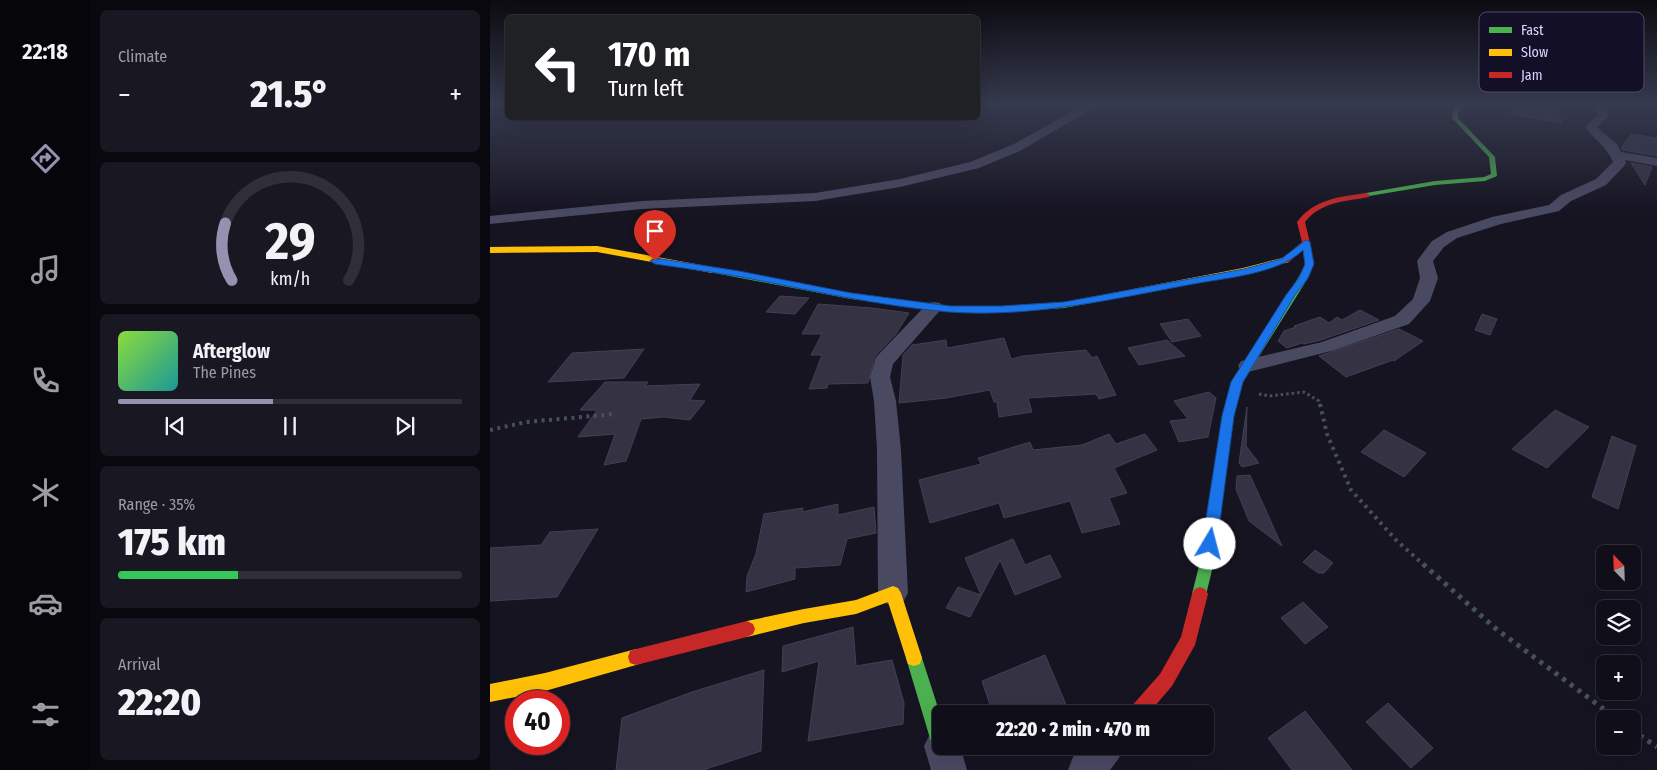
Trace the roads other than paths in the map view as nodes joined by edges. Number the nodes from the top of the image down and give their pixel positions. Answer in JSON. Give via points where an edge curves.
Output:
{"nodes":[{"id":1,"x":1029,"y":141,"type":"edge"},
{"id":2,"x":1479,"y":141,"type":"edge"},
{"id":3,"x":1605,"y":141,"type":"edge"},
{"id":4,"x":1616,"y":155,"type":"junction"},
{"id":5,"x":1657,"y":162,"type":"edge"},
{"id":6,"x":490,"y":220,"type":"edge"},
{"id":7,"x":1306,"y":242,"type":"junction"},
{"id":8,"x":490,"y":250,"type":"edge"},
{"id":9,"x":934,"y":307,"type":"junction"},
{"id":10,"x":1248,"y":366,"type":"junction"},
{"id":11,"x":893,"y":593,"type":"junction"},
{"id":12,"x":490,"y":693,"type":"edge"},
{"id":13,"x":1144,"y":705,"type":"edge"},
{"id":14,"x":932,"y":717,"type":"edge"},
{"id":15,"x":944,"y":755,"type":"edge"},
{"id":16,"x":1099,"y":755,"type":"edge"},
{"id":17,"x":949,"y":770,"type":"edge"},
{"id":18,"x":1086,"y":770,"type":"edge"}],
"edges":[{"from":1,"to":6,"type":"street","via":[[974,165],[900,183],[815,196],[642,205]]},
{"from":2,"to":7,"type":"street","via":[[1492,157],[1495,175],[1325,202],[1312,208],[1301,222]]},
{"from":3,"to":4,"type":"street","via":[[1613,147]]},
{"from":4,"to":5,"type":"street"},
{"from":4,"to":10,"type":"street","via":[[1620,163],[1601,182],[1566,198],[1554,208],[1497,220],[1452,235],[1438,244],[1425,261],[1429,278],[1421,301],[1402,320],[1328,346]]},
{"from":7,"to":9,"type":"street","via":[[1284,261],[1064,305],[1002,309]]},
{"from":7,"to":10,"type":"street","via":[[1309,264],[1303,278]]},
{"from":8,"to":9,"type":"street","via":[[597,249],[851,296]]},
{"from":9,"to":11,"type":"street","via":[[883,362],[880,370],[889,450]]},
{"from":10,"to":13,"type":"street","via":[[1237,382],[1228,416],[1207,562],[1189,639],[1166,680]]},
{"from":11,"to":12,"type":"street","via":[[856,607],[794,618]]},
{"from":11,"to":14,"type":"street"},
{"from":15,"to":17,"type":"street"},
{"from":16,"to":18,"type":"street"}]}
